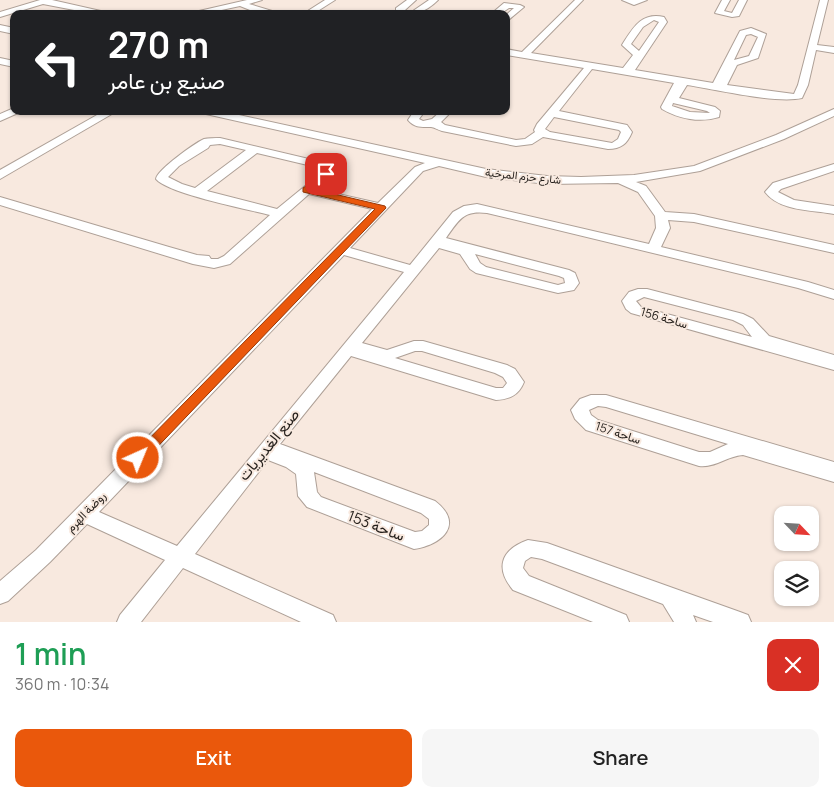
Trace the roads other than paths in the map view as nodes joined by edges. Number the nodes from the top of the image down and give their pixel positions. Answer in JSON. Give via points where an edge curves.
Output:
{"nodes":[{"id":1,"x":258,"y":0,"type":"edge"},
{"id":2,"x":268,"y":0,"type":"edge"},
{"id":3,"x":331,"y":0,"type":"edge"},
{"id":4,"x":412,"y":0,"type":"edge"},
{"id":5,"x":434,"y":0,"type":"edge"},
{"id":6,"x":578,"y":0,"type":"edge"},
{"id":7,"x":626,"y":0,"type":"edge"},
{"id":8,"x":643,"y":0,"type":"edge"},
{"id":9,"x":726,"y":0,"type":"edge"},
{"id":10,"x":744,"y":0,"type":"edge"},
{"id":11,"x":824,"y":0,"type":"edge"},
{"id":12,"x":46,"y":1,"type":"edge"},
{"id":13,"x":243,"y":4,"type":"junction"},
{"id":14,"x":16,"y":10,"type":"edge"},
{"id":15,"x":90,"y":10,"type":"edge"},
{"id":16,"x":211,"y":10,"type":"edge"},
{"id":17,"x":218,"y":10,"type":"edge"},
{"id":18,"x":256,"y":10,"type":"edge"},
{"id":19,"x":314,"y":10,"type":"edge"},
{"id":20,"x":402,"y":10,"type":"edge"},
{"id":21,"x":419,"y":10,"type":"edge"},
{"id":22,"x":500,"y":10,"type":"edge"},
{"id":23,"x":510,"y":16,"type":"edge"},
{"id":24,"x":813,"y":46,"type":"junction"},
{"id":25,"x":645,"y":49,"type":"junction"},
{"id":26,"x":834,"y":49,"type":"edge"},
{"id":27,"x":632,"y":50,"type":"junction"},
{"id":28,"x":510,"y":53,"type":"edge"},
{"id":29,"x":524,"y":55,"type":"junction"},
{"id":30,"x":732,"y":55,"type":"junction"},
{"id":31,"x":745,"y":60,"type":"junction"},
{"id":32,"x":592,"y":66,"type":"junction"},
{"id":33,"x":627,"y":72,"type":"junction"},
{"id":34,"x":682,"y":81,"type":"junction"},
{"id":35,"x":719,"y":87,"type":"junction"},
{"id":36,"x":667,"y":103,"type":"junction"},
{"id":37,"x":683,"y":103,"type":"junction"},
{"id":38,"x":833,"y":112,"type":"edge"},
{"id":39,"x":553,"y":114,"type":"junction"},
{"id":40,"x":105,"y":115,"type":"edge"},
{"id":41,"x":222,"y":115,"type":"edge"},
{"id":42,"x":251,"y":115,"type":"edge"},
{"id":43,"x":416,"y":115,"type":"edge"},
{"id":44,"x":443,"y":115,"type":"edge"},
{"id":45,"x":435,"y":123,"type":"junction"},
{"id":46,"x":541,"y":133,"type":"junction"},
{"id":47,"x":254,"y":150,"type":"junction"},
{"id":48,"x":416,"y":162,"type":"junction"},
{"id":49,"x":440,"y":162,"type":"joint"},
{"id":50,"x":834,"y":167,"type":"edge"},
{"id":51,"x":0,"y":175,"type":"edge"},
{"id":52,"x":644,"y":184,"type":"junction"},
{"id":53,"x":311,"y":186,"type":"junction"},
{"id":54,"x":197,"y":192,"type":"junction"},
{"id":55,"x":0,"y":201,"type":"edge"},
{"id":56,"x":382,"y":208,"type":"junction"},
{"id":57,"x":834,"y":210,"type":"edge"},
{"id":58,"x":279,"y":213,"type":"junction"},
{"id":59,"x":661,"y":216,"type":"junction"},
{"id":60,"x":436,"y":241,"type":"junction"},
{"id":61,"x":834,"y":249,"type":"edge"},
{"id":62,"x":342,"y":250,"type":"junction"},
{"id":63,"x":653,"y":250,"type":"junction"},
{"id":64,"x":488,"y":252,"type":"junction"},
{"id":65,"x":471,"y":258,"type":"junction"},
{"id":66,"x":413,"y":270,"type":"junction"},
{"id":67,"x":834,"y":293,"type":"edge"},
{"id":68,"x":752,"y":328,"type":"junction"},
{"id":69,"x":736,"y":338,"type":"junction"},
{"id":70,"x":350,"y":348,"type":"junction"},
{"id":71,"x":403,"y":350,"type":"junction"},
{"id":72,"x":834,"y":360,"type":"edge"},
{"id":73,"x":834,"y":365,"type":"edge"},
{"id":74,"x":406,"y":368,"type":"junction"},
{"id":75,"x":716,"y":433,"type":"junction"},
{"id":76,"x":266,"y":449,"type":"junction"},
{"id":77,"x":726,"y":452,"type":"junction"},
{"id":78,"x":834,"y":469,"type":"edge"},
{"id":79,"x":330,"y":470,"type":"junction"},
{"id":80,"x":834,"y":475,"type":"edge"},
{"id":81,"x":306,"y":480,"type":"junction"},
{"id":82,"x":84,"y":514,"type":"junction"},
{"id":83,"x":176,"y":556,"type":"junction"},
{"id":84,"x":0,"y":594,"type":"edge"},
{"id":85,"x":671,"y":597,"type":"junction"},
{"id":86,"x":118,"y":622,"type":"edge"},
{"id":87,"x":128,"y":622,"type":"edge"},
{"id":88,"x":325,"y":622,"type":"edge"},
{"id":89,"x":618,"y":622,"type":"edge"},
{"id":90,"x":685,"y":622,"type":"edge"},
{"id":91,"x":693,"y":622,"type":"edge"},
{"id":92,"x":716,"y":622,"type":"edge"},
{"id":93,"x":740,"y":622,"type":"edge"}],
"edges":[{"from":1,"to":13,"type":"street"},
{"from":2,"to":13,"type":"street"},
{"from":3,"to":19,"type":"street"},
{"from":4,"to":20,"type":"street","via":[[400,8]]},
{"from":5,"to":21,"type":"street"},
{"from":6,"to":29,"type":"street"},
{"from":7,"to":8,"type":"street","via":[[634,3]]},
{"from":9,"to":10,"type":"street","via":[[719,13],[732,15]]},
{"from":11,"to":24,"type":"street","via":[[825,11]]},
{"from":12,"to":14,"type":"street"},
{"from":12,"to":15,"type":"street"},
{"from":13,"to":16,"type":"street"},
{"from":13,"to":17,"type":"street"},
{"from":13,"to":18,"type":"street"},
{"from":22,"to":23,"type":"street","via":[[507,5],[520,7]]},
{"from":24,"to":26,"type":"street"},
{"from":24,"to":35,"type":"street","via":[[803,95],[799,100]]},
{"from":25,"to":27,"type":"street"},
{"from":25,"to":27,"type":"street","via":[[663,22],[661,19],[652,17],[644,20],[626,45]]},
{"from":25,"to":33,"type":"street"},
{"from":27,"to":33,"type":"street","via":[[637,55]]},
{"from":28,"to":29,"type":"street"},
{"from":29,"to":32,"type":"street"},
{"from":30,"to":31,"type":"street"},
{"from":30,"to":31,"type":"street","via":[[745,32],[762,34],[754,57]]},
{"from":30,"to":35,"type":"street"},
{"from":31,"to":35,"type":"street","via":[[733,63]]},
{"from":32,"to":33,"type":"street"},
{"from":32,"to":39,"type":"street"},
{"from":33,"to":34,"type":"street"},
{"from":34,"to":35,"type":"street"},
{"from":34,"to":36,"type":"street"},
{"from":34,"to":37,"type":"street","via":[[674,97]]},
{"from":36,"to":37,"type":"street"},
{"from":36,"to":37,"type":"street","via":[[666,108],[674,112],[705,117],[716,114],[711,109]]},
{"from":38,"to":42,"type":"street","name":"شارع حزم المرخية","via":[[688,164],[598,176],[549,175],[488,167]]},
{"from":38,"to":52,"type":"street","via":[[703,166]]},
{"from":39,"to":39,"type":"street","via":[[612,126],[622,134],[616,142],[608,144],[553,134],[546,128]]},
{"from":39,"to":46,"type":"street","via":[[540,128]]},
{"from":39,"to":46,"type":"street","via":[[618,126],[628,132],[621,143],[611,147]]},
{"from":40,"to":51,"type":"street"},
{"from":41,"to":48,"type":"street"},
{"from":43,"to":45,"type":"street","via":[[414,122]]},
{"from":44,"to":45,"type":"street"},
{"from":45,"to":46,"type":"street","via":[[442,128],[516,143],[528,142]]},
{"from":47,"to":53,"type":"street","via":[[321,168],[322,174]]},
{"from":47,"to":54,"type":"street"},
{"from":47,"to":54,"type":"street","via":[[215,144],[195,151],[157,175],[155,181]]},
{"from":48,"to":49,"type":"street","name":"روضة الهرم"},
{"from":48,"to":56,"type":"street","name":"روضة الهرم"},
{"from":49,"to":52,"type":"street","name":"شارع حزم المرخية","via":[[522,178],[618,180]]},
{"from":50,"to":57,"type":"street","via":[[781,190],[790,199]]},
{"from":52,"to":59,"type":"street"},
{"from":53,"to":56,"type":"street"},
{"from":53,"to":58,"type":"street"},
{"from":54,"to":58,"type":"street"},
{"from":55,"to":58,"type":"street","via":[[210,264],[229,259]]},
{"from":56,"to":62,"type":"street","name":"روضة الهرم"},
{"from":59,"to":61,"type":"street","via":[[694,218]]},
{"from":59,"to":63,"type":"street","via":[[663,228]]},
{"from":60,"to":63,"type":"street","name":"صنع الغديريات","via":[[454,219],[475,211],[507,215]]},
{"from":60,"to":64,"type":"street"},
{"from":60,"to":65,"type":"street","via":[[465,251]]},
{"from":60,"to":66,"type":"street","name":"صنع الغديريات"},
{"from":62,"to":66,"type":"street"},
{"from":62,"to":82,"type":"street","name":"روضة الهرم"},
{"from":63,"to":67,"type":"street"},
{"from":64,"to":65,"type":"street"},
{"from":64,"to":65,"type":"street","via":[[564,273],[570,276],[572,283],[564,289],[551,288],[478,269]]},
{"from":66,"to":70,"type":"street","name":"صنع الغديريات"},
{"from":68,"to":69,"type":"street"},
{"from":68,"to":69,"type":"street","name":"ساحة 156","via":[[738,317],[647,293],[638,293],[629,301],[636,310]]},
{"from":68,"to":72,"type":"street","name":"ساحة 156","via":[[763,340]]},
{"from":69,"to":73,"type":"street","name":"ساحة 156"},
{"from":70,"to":71,"type":"street","via":[[384,355]]},
{"from":70,"to":74,"type":"street"},
{"from":70,"to":76,"type":"street","name":"صنع الغديريات"},
{"from":71,"to":74,"type":"street"},
{"from":71,"to":74,"type":"street","via":[[414,346],[428,347],[502,369],[516,382],[509,393],[496,394]]},
{"from":75,"to":77,"type":"street"},
{"from":75,"to":77,"type":"street","name":"ساحة 157","via":[[606,401],[588,400],[580,410],[580,415],[592,425],[699,459],[709,460]]},
{"from":75,"to":78,"type":"street","name":"ساحة 157"},
{"from":76,"to":79,"type":"street","name":"ساحة 153"},
{"from":76,"to":81,"type":"street","name":"ساحة 153","via":[[298,465]]},
{"from":76,"to":83,"type":"street","name":"صنع الغديريات"},
{"from":77,"to":80,"type":"street","name":"ساحة 157","via":[[749,449]]},
{"from":79,"to":81,"type":"street"},
{"from":79,"to":81,"type":"street","name":"ساحة 153","via":[[434,511],[440,526],[435,533],[421,540],[408,539],[314,502],[308,496]]},
{"from":82,"to":83,"type":"street"},
{"from":82,"to":84,"type":"street","name":"روضة الهرم"},
{"from":83,"to":86,"type":"street","name":"صنع الغديريات"},
{"from":83,"to":87,"type":"street","name":"صنع الغديريات"},
{"from":83,"to":88,"type":"street"},
{"from":85,"to":89,"type":"street","via":[[536,549],[526,550],[513,562],[512,570],[521,583]]},
{"from":85,"to":90,"type":"street"},
{"from":85,"to":93,"type":"street"},
{"from":91,"to":92,"type":"street","via":[[704,619]]}]}
